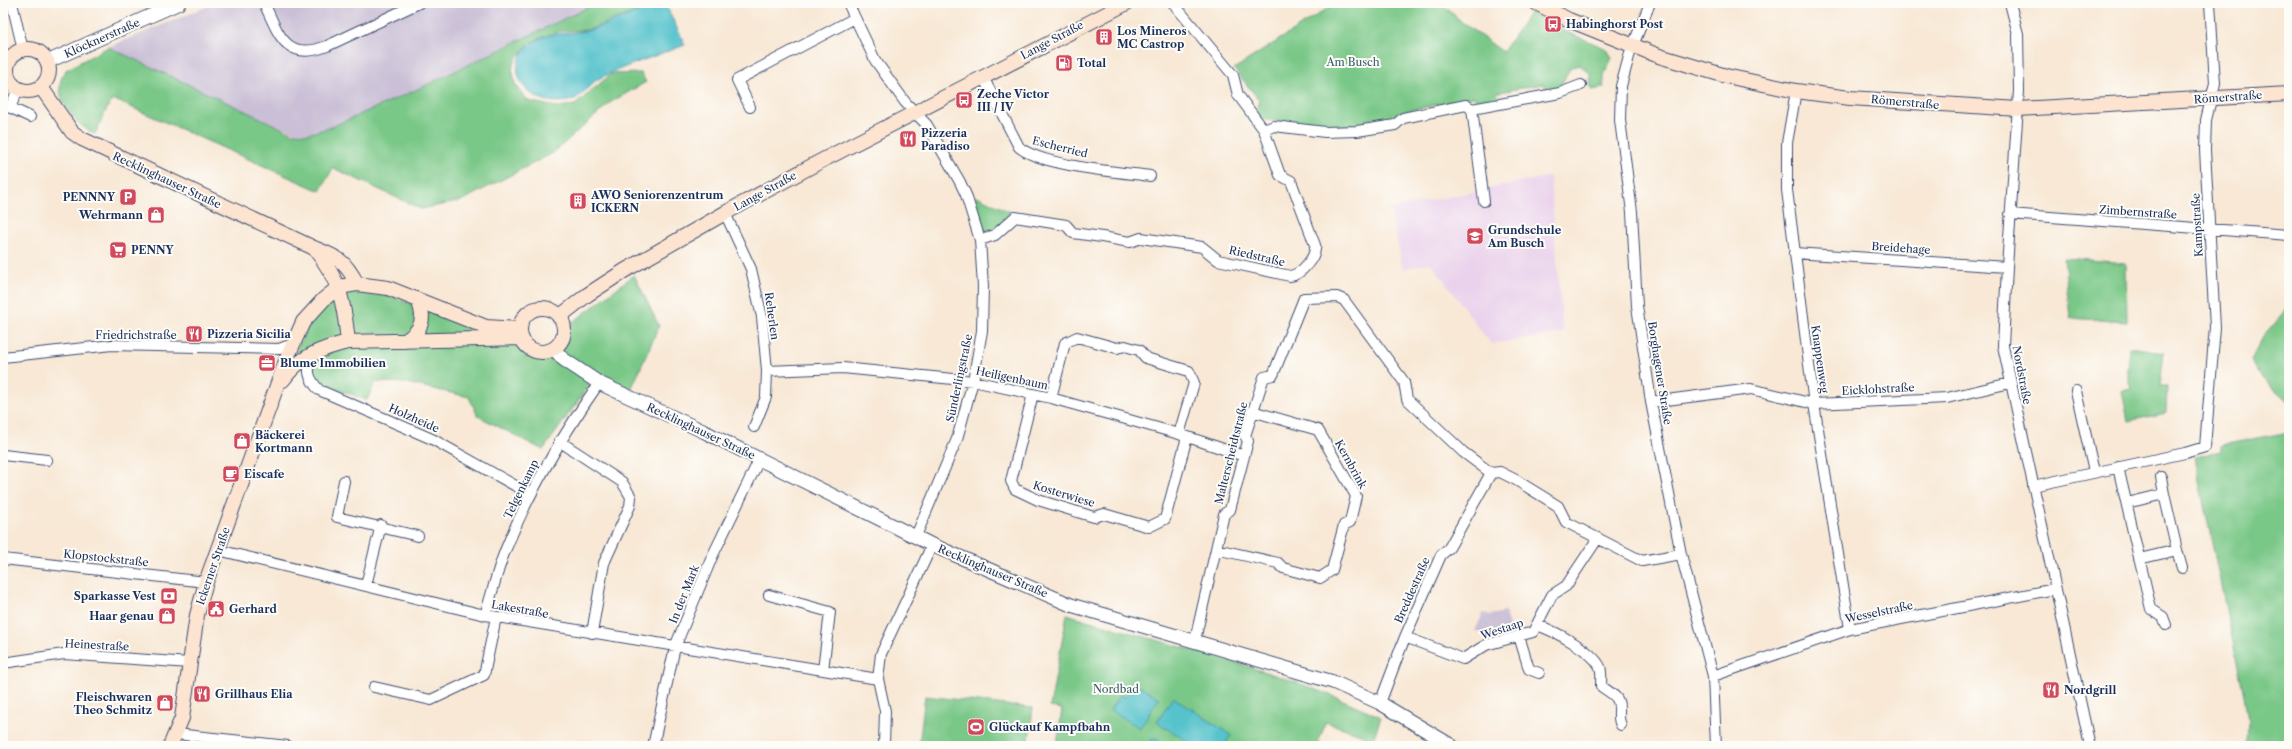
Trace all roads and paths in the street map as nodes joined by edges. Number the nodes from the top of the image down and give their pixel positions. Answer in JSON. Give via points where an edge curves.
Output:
{"nodes":[{"id":1,"x":12,"y":3,"type":"edge"},
{"id":2,"x":179,"y":3,"type":"edge"},
{"id":3,"x":264,"y":3,"type":"edge"},
{"id":4,"x":419,"y":3,"type":"edge"},
{"id":5,"x":848,"y":3,"type":"edge"},
{"id":6,"x":1127,"y":3,"type":"edge"},
{"id":7,"x":1173,"y":3,"type":"edge"},
{"id":8,"x":1536,"y":3,"type":"edge"},
{"id":9,"x":1650,"y":3,"type":"edge"},
{"id":10,"x":2010,"y":3,"type":"edge"},
{"id":11,"x":2210,"y":3,"type":"edge"},
{"id":12,"x":855,"y":18,"type":"junction"},
{"id":13,"x":1633,"y":45,"type":"junction"},
{"id":14,"x":23,"y":50,"type":"junction"},
{"id":15,"x":47,"y":62,"type":"junction"},
{"id":16,"x":5,"y":73,"type":"edge"},
{"id":17,"x":983,"y":77,"type":"junction"},
{"id":18,"x":1581,"y":85,"type":"dead end"},
{"id":19,"x":40,"y":87,"type":"junction"},
{"id":20,"x":18,"y":89,"type":"junction"},
{"id":21,"x":1796,"y":91,"type":"junction"},
{"id":22,"x":2289,"y":94,"type":"edge"},
{"id":23,"x":2211,"y":98,"type":"junction"},
{"id":24,"x":7,"y":106,"type":"edge"},
{"id":25,"x":750,"y":107,"type":"dead end"},
{"id":26,"x":1472,"y":109,"type":"junction"},
{"id":27,"x":2018,"y":109,"type":"junction"},
{"id":28,"x":915,"y":113,"type":"junction"},
{"id":29,"x":30,"y":117,"type":"dead end"},
{"id":30,"x":1264,"y":130,"type":"junction"},
{"id":31,"x":1150,"y":176,"type":"dead end"},
{"id":32,"x":1484,"y":201,"type":"dead end"},
{"id":33,"x":725,"y":213,"type":"junction"},
{"id":34,"x":2010,"y":214,"type":"junction"},
{"id":35,"x":2208,"y":229,"type":"junction"},
{"id":36,"x":2289,"y":235,"type":"edge"},
{"id":37,"x":980,"y":240,"type":"junction"},
{"id":38,"x":314,"y":248,"type":"junction"},
{"id":39,"x":1794,"y":253,"type":"junction"},
{"id":40,"x":2007,"y":267,"type":"junction"},
{"id":41,"x":357,"y":284,"type":"junction"},
{"id":42,"x":339,"y":287,"type":"junction"},
{"id":43,"x":418,"y":300,"type":"junction"},
{"id":44,"x":559,"y":317,"type":"junction"},
{"id":45,"x":521,"y":334,"type":"junction"},
{"id":46,"x":405,"y":341,"type":"junction"},
{"id":47,"x":348,"y":342,"type":"junction"},
{"id":48,"x":293,"y":344,"type":"junction"},
{"id":49,"x":554,"y":349,"type":"junction"},
{"id":50,"x":310,"y":355,"type":"junction"},
{"id":51,"x":3,"y":357,"type":"edge"},
{"id":52,"x":767,"y":371,"type":"junction"},
{"id":53,"x":973,"y":381,"type":"junction"},
{"id":54,"x":599,"y":383,"type":"junction"},
{"id":55,"x":2010,"y":383,"type":"junction"},
{"id":56,"x":275,"y":390,"type":"junction"},
{"id":57,"x":2076,"y":391,"type":"dead end"},
{"id":58,"x":1033,"y":394,"type":"junction"},
{"id":59,"x":1051,"y":398,"type":"junction"},
{"id":60,"x":1651,"y":402,"type":"junction"},
{"id":61,"x":1814,"y":404,"type":"junction"},
{"id":62,"x":1252,"y":411,"type":"junction"},
{"id":63,"x":754,"y":427,"type":"dead end"},
{"id":64,"x":1183,"y":435,"type":"junction"},
{"id":65,"x":559,"y":441,"type":"junction"},
{"id":66,"x":3,"y":455,"type":"edge"},
{"id":67,"x":1244,"y":456,"type":"junction"},
{"id":68,"x":760,"y":458,"type":"junction"},
{"id":69,"x":47,"y":460,"type":"dead end"},
{"id":70,"x":2118,"y":467,"type":"junction"},
{"id":71,"x":2094,"y":472,"type":"junction"},
{"id":72,"x":1490,"y":473,"type":"junction"},
{"id":73,"x":2161,"y":477,"type":"dead end"},
{"id":74,"x":344,"y":481,"type":"dead end"},
{"id":75,"x":2033,"y":486,"type":"junction"},
{"id":76,"x":530,"y":494,"type":"junction"},
{"id":77,"x":2164,"y":494,"type":"junction"},
{"id":78,"x":2127,"y":503,"type":"junction"},
{"id":79,"x":381,"y":525,"type":"junction"},
{"id":80,"x":418,"y":536,"type":"dead end"},
{"id":81,"x":916,"y":536,"type":"junction"},
{"id":82,"x":1598,"y":538,"type":"junction"},
{"id":83,"x":932,"y":545,"type":"junction"},
{"id":84,"x":1216,"y":549,"type":"junction"},
{"id":85,"x":218,"y":550,"type":"junction"},
{"id":86,"x":2177,"y":550,"type":"junction"},
{"id":87,"x":1681,"y":554,"type":"junction"},
{"id":88,"x":3,"y":559,"type":"edge"},
{"id":89,"x":2139,"y":559,"type":"junction"},
{"id":90,"x":2182,"y":568,"type":"dead end"},
{"id":91,"x":206,"y":582,"type":"junction"},
{"id":92,"x":366,"y":585,"type":"junction"},
{"id":93,"x":2055,"y":589,"type":"junction"},
{"id":94,"x":769,"y":595,"type":"dead end"},
{"id":95,"x":486,"y":615,"type":"junction"},
{"id":96,"x":496,"y":617,"type":"junction"},
{"id":97,"x":1537,"y":625,"type":"junction"},
{"id":98,"x":2166,"y":625,"type":"dead end"},
{"id":99,"x":1850,"y":629,"type":"junction"},
{"id":100,"x":592,"y":633,"type":"junction"},
{"id":101,"x":1519,"y":636,"type":"junction"},
{"id":102,"x":1405,"y":637,"type":"junction"},
{"id":103,"x":1195,"y":640,"type":"junction"},
{"id":104,"x":675,"y":647,"type":"junction"},
{"id":105,"x":3,"y":663,"type":"edge"},
{"id":106,"x":190,"y":663,"type":"junction"},
{"id":107,"x":823,"y":670,"type":"junction"},
{"id":108,"x":1539,"y":673,"type":"dead end"},
{"id":109,"x":1713,"y":676,"type":"junction"},
{"id":110,"x":878,"y":679,"type":"junction"},
{"id":111,"x":374,"y":687,"type":"dead end"},
{"id":112,"x":1380,"y":703,"type":"junction"},
{"id":113,"x":1620,"y":725,"type":"dead end"},
{"id":114,"x":173,"y":740,"type":"edge"},
{"id":115,"x":288,"y":746,"type":"edge"},
{"id":116,"x":654,"y":746,"type":"edge"},
{"id":117,"x":884,"y":746,"type":"edge"},
{"id":118,"x":1452,"y":746,"type":"edge"},
{"id":119,"x":1716,"y":746,"type":"edge"},
{"id":120,"x":2090,"y":746,"type":"edge"}],
"edges":[{"from":1,"to":14,"type":"street"},
{"from":2,"to":15,"type":"street","name":"Klöcknerstraße"},
{"from":3,"to":4,"type":"street","via":[[281,39],[286,45],[301,52],[315,51]]},
{"from":5,"to":12,"type":"street"},
{"from":6,"to":17,"type":"main road","name":"Lange Straße"},
{"from":7,"to":30,"type":"street","name":"Riedstraße","via":[[1233,75],[1238,95]]},
{"from":8,"to":13,"type":"main road","name":"Römerstraße","via":[[1569,20]]},
{"from":9,"to":13,"type":"street","name":"Borghagener Straße"},
{"from":10,"to":27,"type":"street","name":"Nordstraße","via":[[2018,34]]},
{"from":11,"to":23,"type":"street","name":"Kampstraße","via":[[2215,83]]},
{"from":12,"to":25,"type":"street","via":[[737,80]]},
{"from":12,"to":28,"type":"street","via":[[875,60]]},
{"from":13,"to":21,"type":"main road","name":"Römerstraße","via":[[1659,56],[1726,76]]},
{"from":13,"to":60,"type":"street","name":"Borghagener Straße","via":[[1621,86],[1620,120],[1632,212],[1637,306]]},
{"from":14,"to":15,"type":"main road","via":[[29,49],[40,53]]},
{"from":14,"to":16,"type":"main road","via":[[17,52],[9,61]]},
{"from":15,"to":19,"type":"main road","via":[[49,76]]},
{"from":16,"to":20,"type":"main road"},
{"from":17,"to":28,"type":"main road","name":"Lange Straße"},
{"from":17,"to":31,"type":"street","name":"Escherried","via":[[1019,146],[1027,153],[1066,164]]},
{"from":18,"to":26,"type":"street","via":[[1560,92]]},
{"from":19,"to":20,"type":"main road","via":[[30,91]]},
{"from":19,"to":38,"type":"main road","name":"Recklinghauser Straße","via":[[72,132],[82,139]]},
{"from":20,"to":24,"type":"street"},
{"from":21,"to":27,"type":"main road","name":"Römerstraße","via":[[1944,106]]},
{"from":21,"to":39,"type":"street","name":"Knappenweg","via":[[1786,164]]},
{"from":22,"to":23,"type":"main road","name":"Römerstraße"},
{"from":23,"to":27,"type":"main road","name":"Römerstraße"},
{"from":23,"to":35,"type":"street","name":"Kampstraße","via":[[2206,120],[2205,150]]},
{"from":24,"to":29,"type":"street"},
{"from":26,"to":30,"type":"street","via":[[1466,105],[1403,118],[1395,125],[1357,131],[1325,132],[1274,126]]},
{"from":26,"to":32,"type":"street"},
{"from":27,"to":34,"type":"street","name":"Nordstraße"},
{"from":28,"to":33,"type":"main road","name":"Lange Straße"},
{"from":28,"to":37,"type":"street","name":"Sünderlingstraße","via":[[926,125],[966,195]]},
{"from":30,"to":37,"type":"street","name":"Riedstraße","via":[[1280,175],[1291,181],[1315,245],[1314,255],[1294,276],[1218,260],[1202,247],[1141,238],[1130,242],[1109,239],[1074,233],[1066,225],[1015,217],[995,235]]},
{"from":33,"to":44,"type":"main road","name":"Lange Straße","via":[[624,271]]},
{"from":33,"to":52,"type":"street","name":"Reherlen","via":[[751,269],[758,294]]},
{"from":34,"to":35,"type":"street","name":"Zimbernstraße"},
{"from":34,"to":40,"type":"street","name":"Nordstraße"},
{"from":35,"to":36,"type":"street","name":"Zimbernstraße"},
{"from":35,"to":70,"type":"street","name":"Kampstraße","via":[[2216,327],[2205,447]]},
{"from":37,"to":53,"type":"street","name":"Sünderlingstraße","via":[[984,286],[982,331]]},
{"from":38,"to":41,"type":"main road","name":"Recklinghauser Straße","via":[[338,257],[345,263]]},
{"from":38,"to":42,"type":"main road","name":"Recklinghauser Straße","via":[[328,266]]},
{"from":39,"to":40,"type":"street","name":"Breidehage"},
{"from":39,"to":61,"type":"street","name":"Knappenweg"},
{"from":40,"to":55,"type":"street","name":"Nordstraße","via":[[2002,335]]},
{"from":41,"to":42,"type":"main road"},
{"from":41,"to":43,"type":"main road","via":[[388,288]]},
{"from":42,"to":47,"type":"main road","name":"Recklinghauser Straße","via":[[344,302]]},
{"from":42,"to":48,"type":"main road","name":"Ickerner Straße","via":[[308,315]]},
{"from":43,"to":45,"type":"main road","via":[[486,327]]},
{"from":43,"to":46,"type":"main road","via":[[423,318],[421,326],[418,332]]},
{"from":44,"to":45,"type":"main road","via":[[548,309],[535,309],[525,317]]},
{"from":44,"to":49,"type":"main road","via":[[564,334]]},
{"from":45,"to":46,"type":"main road"},
{"from":45,"to":49,"type":"main road","via":[[525,344],[536,351]]},
{"from":46,"to":47,"type":"main road"},
{"from":47,"to":50,"type":"main road","name":"Ickerner Straße","via":[[326,347]]},
{"from":48,"to":51,"type":"street","name":"Friedrichstraße","via":[[279,349],[112,345]]},
{"from":48,"to":56,"type":"main road","name":"Ickerner Straße"},
{"from":49,"to":54,"type":"street","name":"Recklinghauser Straße"},
{"from":50,"to":56,"type":"main road","name":"Ickerner Straße","via":[[288,372]]},
{"from":50,"to":76,"type":"street","name":"Holzheide","via":[[310,380],[320,390],[432,439]]},
{"from":52,"to":53,"type":"street","name":"Heiligenbaum","via":[[843,368]]},
{"from":52,"to":63,"type":"street","name":"Reherlen","via":[[766,397]]},
{"from":53,"to":58,"type":"street","name":"Heiligenbaum"},
{"from":53,"to":81,"type":"street","name":"Sünderlingstraße","via":[[957,439]]},
{"from":54,"to":65,"type":"street","name":"Telgenkamp"},
{"from":54,"to":68,"type":"street","name":"Recklinghauser Straße"},
{"from":55,"to":61,"type":"street","name":"Eicklohstraße","via":[[1947,398]]},
{"from":55,"to":75,"type":"street","name":"Nordstraße"},
{"from":56,"to":85,"type":"main road","name":"Ickerner Straße"},
{"from":57,"to":71,"type":"street"},
{"from":58,"to":59,"type":"street","name":"Heiligenbaum"},
{"from":58,"to":64,"type":"street","name":"Kosterwiese","via":[[1011,481],[1015,489],[1038,500],[1094,517],[1104,514],[1149,527],[1165,519]]},
{"from":59,"to":64,"type":"street","name":"Heiligenbaum"},
{"from":59,"to":64,"type":"street","name":"Kosterwiese","via":[[1065,342],[1077,336],[1117,348],[1125,346],[1139,350],[1146,358],[1189,371],[1194,383]]},
{"from":60,"to":61,"type":"street","name":"Eicklohstraße","via":[[1751,389]]},
{"from":60,"to":87,"type":"street","name":"Borghagener Straße"},
{"from":61,"to":99,"type":"street","name":"Knappenweg"},
{"from":62,"to":67,"type":"street","name":"Malterscheidtstraße","via":[[1245,436],[1248,441]]},
{"from":62,"to":72,"type":"street","name":"Malterscheidtstraße","via":[[1264,377],[1273,374],[1301,302],[1307,297],[1338,297],[1344,300],[1404,382],[1407,399],[1463,452]]},
{"from":62,"to":84,"type":"street","name":"Kernbrink","via":[[1318,430],[1356,496],[1350,522],[1344,525],[1332,570],[1320,578],[1283,568],[1278,563]]},
{"from":64,"to":67,"type":"street","name":"Heiligenbaum"},
{"from":65,"to":76,"type":"street","name":"Telgenkamp"},
{"from":65,"to":100,"type":"street","via":[[622,482],[632,497],[604,563]]},
{"from":66,"to":69,"type":"street"},
{"from":67,"to":84,"type":"street","name":"Malterscheidtstraße","via":[[1230,510],[1224,514]]},
{"from":68,"to":81,"type":"street","name":"Recklinghauser Straße"},
{"from":68,"to":104,"type":"street","name":"In der Mark","via":[[712,557]]},
{"from":70,"to":71,"type":"street"},
{"from":70,"to":78,"type":"street"},
{"from":71,"to":75,"type":"street"},
{"from":72,"to":82,"type":"street","via":[[1500,472],[1522,484],[1558,506],[1566,522]]},
{"from":72,"to":102,"type":"street","name":"Breddestraße","via":[[1449,548],[1441,555]]},
{"from":73,"to":77,"type":"street"},
{"from":74,"to":79,"type":"street","via":[[337,516]]},
{"from":75,"to":93,"type":"street","name":"Nordstraße"},
{"from":76,"to":95,"type":"street","name":"Telgenkamp","via":[[505,552]]},
{"from":77,"to":78,"type":"street"},
{"from":77,"to":86,"type":"street"},
{"from":78,"to":89,"type":"street"},
{"from":79,"to":80,"type":"street"},
{"from":79,"to":92,"type":"street"},
{"from":81,"to":83,"type":"street","name":"Recklinghauser Straße"},
{"from":82,"to":87,"type":"street","via":[[1642,561]]},
{"from":82,"to":97,"type":"street","name":"Westaap","via":[[1566,586],[1552,595]]},
{"from":83,"to":103,"type":"street","name":"Recklinghauser Straße","via":[[1071,605]]},
{"from":83,"to":110,"type":"street","via":[[881,654]]},
{"from":84,"to":103,"type":"street","name":"Malterscheidtstraße"},
{"from":85,"to":91,"type":"main road","name":"Ickerner Straße"},
{"from":85,"to":92,"type":"street","name":"Lakestraße"},
{"from":86,"to":89,"type":"street"},
{"from":86,"to":90,"type":"street"},
{"from":87,"to":109,"type":"street","name":"Borghagener Straße"},
{"from":88,"to":91,"type":"street","name":"Klopstockstraße"},
{"from":89,"to":98,"type":"street","via":[[2151,609],[2163,617]]},
{"from":91,"to":106,"type":"main road","name":"Ickerner Straße","via":[[197,615]]},
{"from":92,"to":95,"type":"street","name":"Lakestraße"},
{"from":93,"to":99,"type":"street","name":"Wesselstraße"},
{"from":93,"to":120,"type":"street","name":"Nordstraße"},
{"from":94,"to":107,"type":"street","via":[[830,612]]},
{"from":95,"to":96,"type":"street","name":"Lakestraße"},
{"from":96,"to":100,"type":"street","name":"Lakestraße"},
{"from":96,"to":111,"type":"street","via":[[484,675],[431,700]]},
{"from":97,"to":101,"type":"street","name":"Westaap","via":[[1533,632]]},
{"from":97,"to":113,"type":"street","name":"Westaap","via":[[1586,652],[1600,667],[1601,686],[1617,698]]},
{"from":99,"to":109,"type":"street","name":"Wesselstraße"},
{"from":100,"to":104,"type":"street","name":"Lakestraße"},
{"from":101,"to":102,"type":"street","name":"Westaap","via":[[1486,645],[1463,659]]},
{"from":101,"to":108,"type":"street","via":[[1529,669]]},
{"from":102,"to":112,"type":"street","name":"Breddestraße"},
{"from":103,"to":112,"type":"street","name":"Recklinghauser Straße","via":[[1311,674]]},
{"from":104,"to":107,"type":"street","name":"Lakestraße"},
{"from":104,"to":116,"type":"street","name":"In der Mark"},
{"from":105,"to":106,"type":"street","name":"Heinestraße","via":[[64,654]]},
{"from":106,"to":114,"type":"main road","name":"Ickerner Straße","via":[[182,718]]},
{"from":107,"to":110,"type":"street","name":"Lakestraße"},
{"from":109,"to":119,"type":"street","name":"Borghagener Straße"},
{"from":110,"to":117,"type":"street","via":[[885,712]]},
{"from":112,"to":118,"type":"street","name":"Recklinghauser Straße"},
{"from":114,"to":115,"type":"street"}]}
